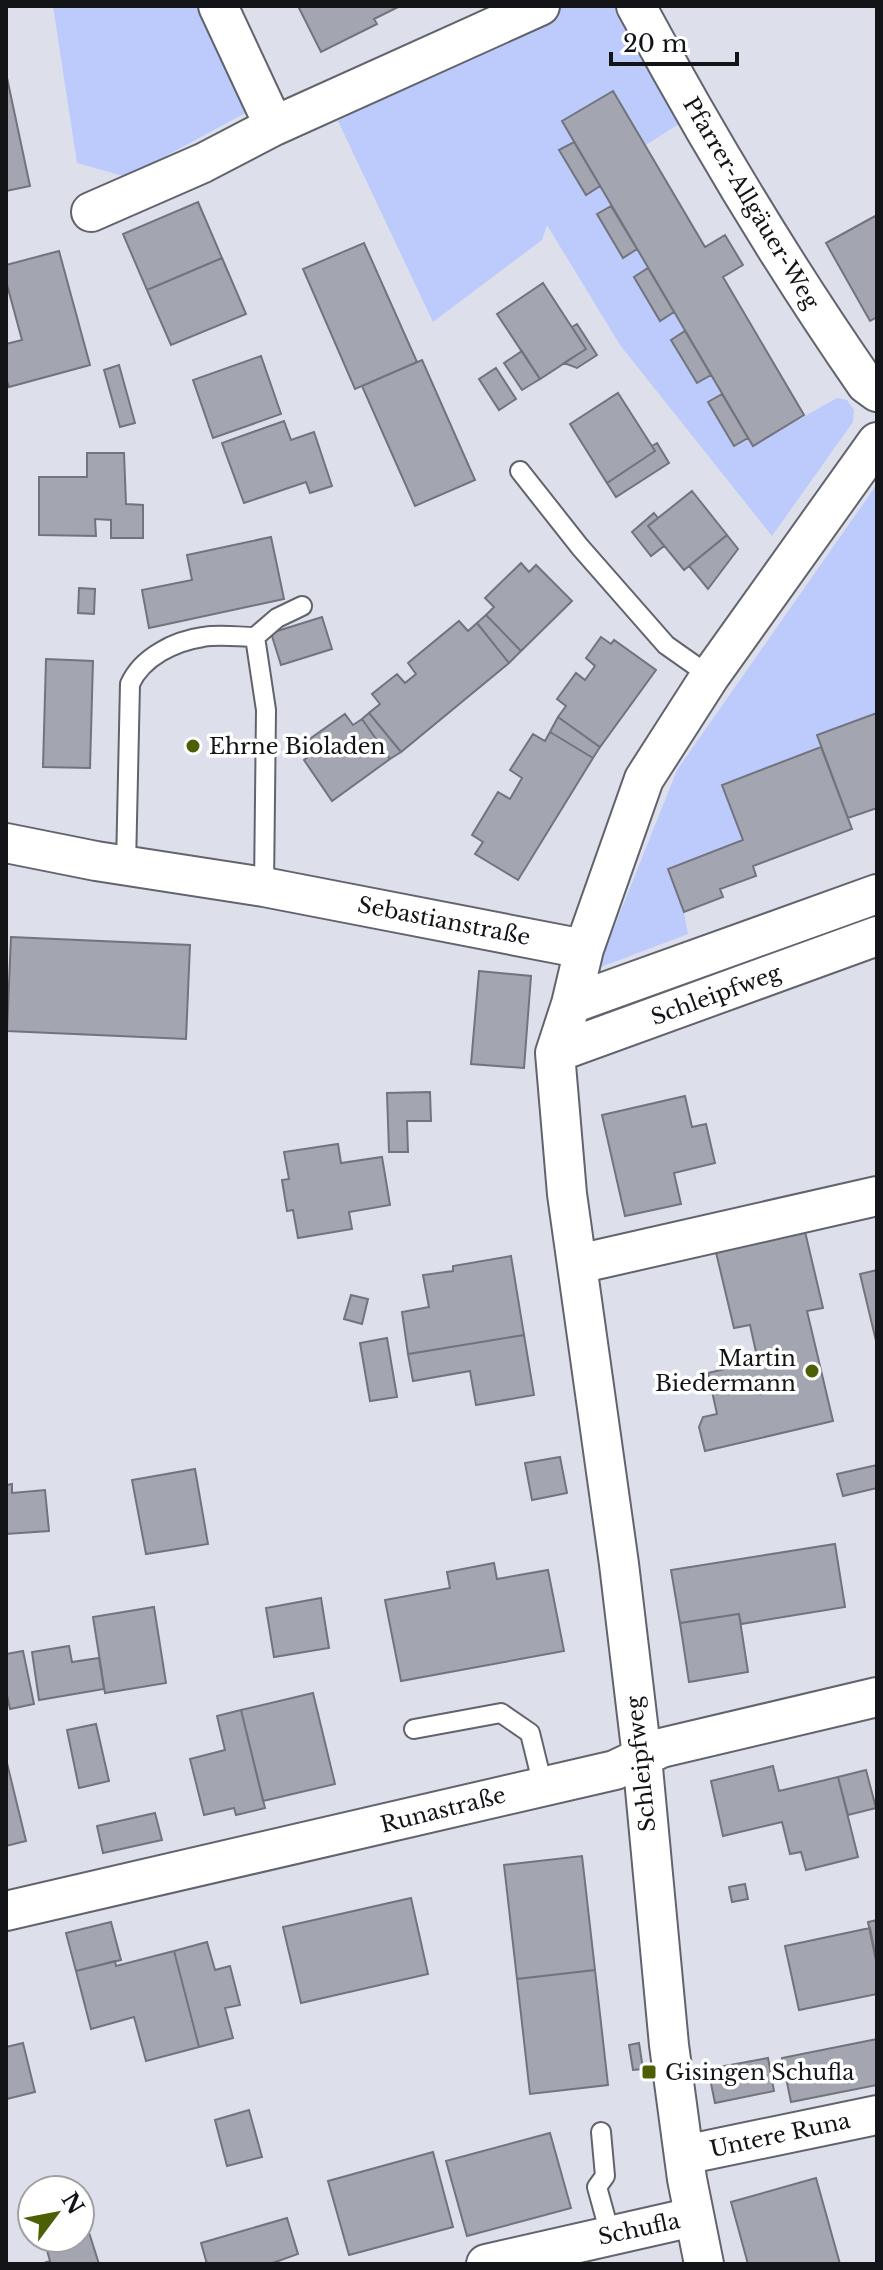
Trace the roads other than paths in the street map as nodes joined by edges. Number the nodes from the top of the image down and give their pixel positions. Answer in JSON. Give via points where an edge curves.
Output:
{"nodes":[{"id":1,"x":218,"y":6,"type":"edge"},
{"id":2,"x":540,"y":6,"type":"edge"},
{"id":3,"x":636,"y":6,"type":"edge"},
{"id":4,"x":274,"y":126,"type":"junction"},
{"id":5,"x":91,"y":212,"type":"dead end"},
{"id":6,"x":877,"y":392,"type":"edge"},
{"id":7,"x":877,"y":442,"type":"edge"},
{"id":8,"x":520,"y":471,"type":"dead end"},
{"id":9,"x":302,"y":606,"type":"dead end"},
{"id":10,"x":255,"y":637,"type":"junction"},
{"id":11,"x":710,"y":676,"type":"junction"},
{"id":12,"x":6,"y":843,"type":"edge"},
{"id":13,"x":126,"y":866,"type":"junction"},
{"id":14,"x":264,"y":887,"type":"junction"},
{"id":15,"x":877,"y":894,"type":"edge"},
{"id":16,"x":877,"y":936,"type":"edge"},
{"id":17,"x":584,"y":949,"type":"junction"},
{"id":18,"x":571,"y":1004,"type":"junction"},
{"id":19,"x":555,"y":1053,"type":"junction"},
{"id":20,"x":877,"y":1196,"type":"edge"},
{"id":21,"x":578,"y":1264,"type":"junction"},
{"id":22,"x":877,"y":1697,"type":"edge"},
{"id":23,"x":414,"y":1729,"type":"dead end"},
{"id":24,"x":642,"y":1757,"type":"junction"},
{"id":25,"x":543,"y":1786,"type":"junction"},
{"id":26,"x":6,"y":1911,"type":"edge"},
{"id":27,"x":877,"y":2115,"type":"edge"},
{"id":28,"x":601,"y":2132,"type":"dead end"},
{"id":29,"x":684,"y":2155,"type":"junction"},
{"id":30,"x":693,"y":2217,"type":"junction"},
{"id":31,"x":610,"y":2234,"type":"junction"},
{"id":32,"x":490,"y":2263,"type":"edge"},
{"id":33,"x":704,"y":2264,"type":"edge"}],
"edges":[{"from":1,"to":4,"type":"street"},
{"from":2,"to":4,"type":"street"},
{"from":3,"to":6,"type":"street","name":"Pfarrer-Allgäuer-Weg","via":[[808,301]]},
{"from":4,"to":5,"type":"street"},
{"from":7,"to":11,"type":"street"},
{"from":8,"to":11,"type":"lane","via":[[666,645]]},
{"from":9,"to":10,"type":"lane"},
{"from":10,"to":13,"type":"lane","via":[[204,636],[158,654],[136,670],[130,684]]},
{"from":10,"to":14,"type":"lane","via":[[266,710]]},
{"from":11,"to":17,"type":"street","via":[[644,779]]},
{"from":12,"to":13,"type":"street","name":"Sebastianstraße"},
{"from":13,"to":14,"type":"street","name":"Sebastianstraße"},
{"from":14,"to":17,"type":"street","name":"Sebastianstraße"},
{"from":15,"to":18,"type":"street"},
{"from":16,"to":19,"type":"street","name":"Schleipfweg"},
{"from":17,"to":18,"type":"street","name":"Schleipfweg"},
{"from":18,"to":19,"type":"street","name":"Schleipfweg"},
{"from":19,"to":21,"type":"street","name":"Schleipfweg"},
{"from":20,"to":21,"type":"street"},
{"from":21,"to":24,"type":"street","name":"Schleipfweg"},
{"from":22,"to":24,"type":"street","name":"Runastraße","via":[[661,1748]]},
{"from":23,"to":25,"type":"lane","via":[[501,1713],[530,1733]]},
{"from":24,"to":25,"type":"street","name":"Runastraße","via":[[615,1770]]},
{"from":24,"to":29,"type":"street","name":"Schleipfweg"},
{"from":25,"to":26,"type":"street","name":"Runastraße"},
{"from":27,"to":29,"type":"street","name":"Untere Runa"},
{"from":28,"to":31,"type":"lane","via":[[605,2176],[597,2187]]},
{"from":29,"to":30,"type":"street","name":"Schleipfweg"},
{"from":30,"to":31,"type":"street","name":"Schufla"},
{"from":30,"to":33,"type":"street","name":"Schleipfweg"},
{"from":31,"to":32,"type":"street","name":"Schufla"}]}
